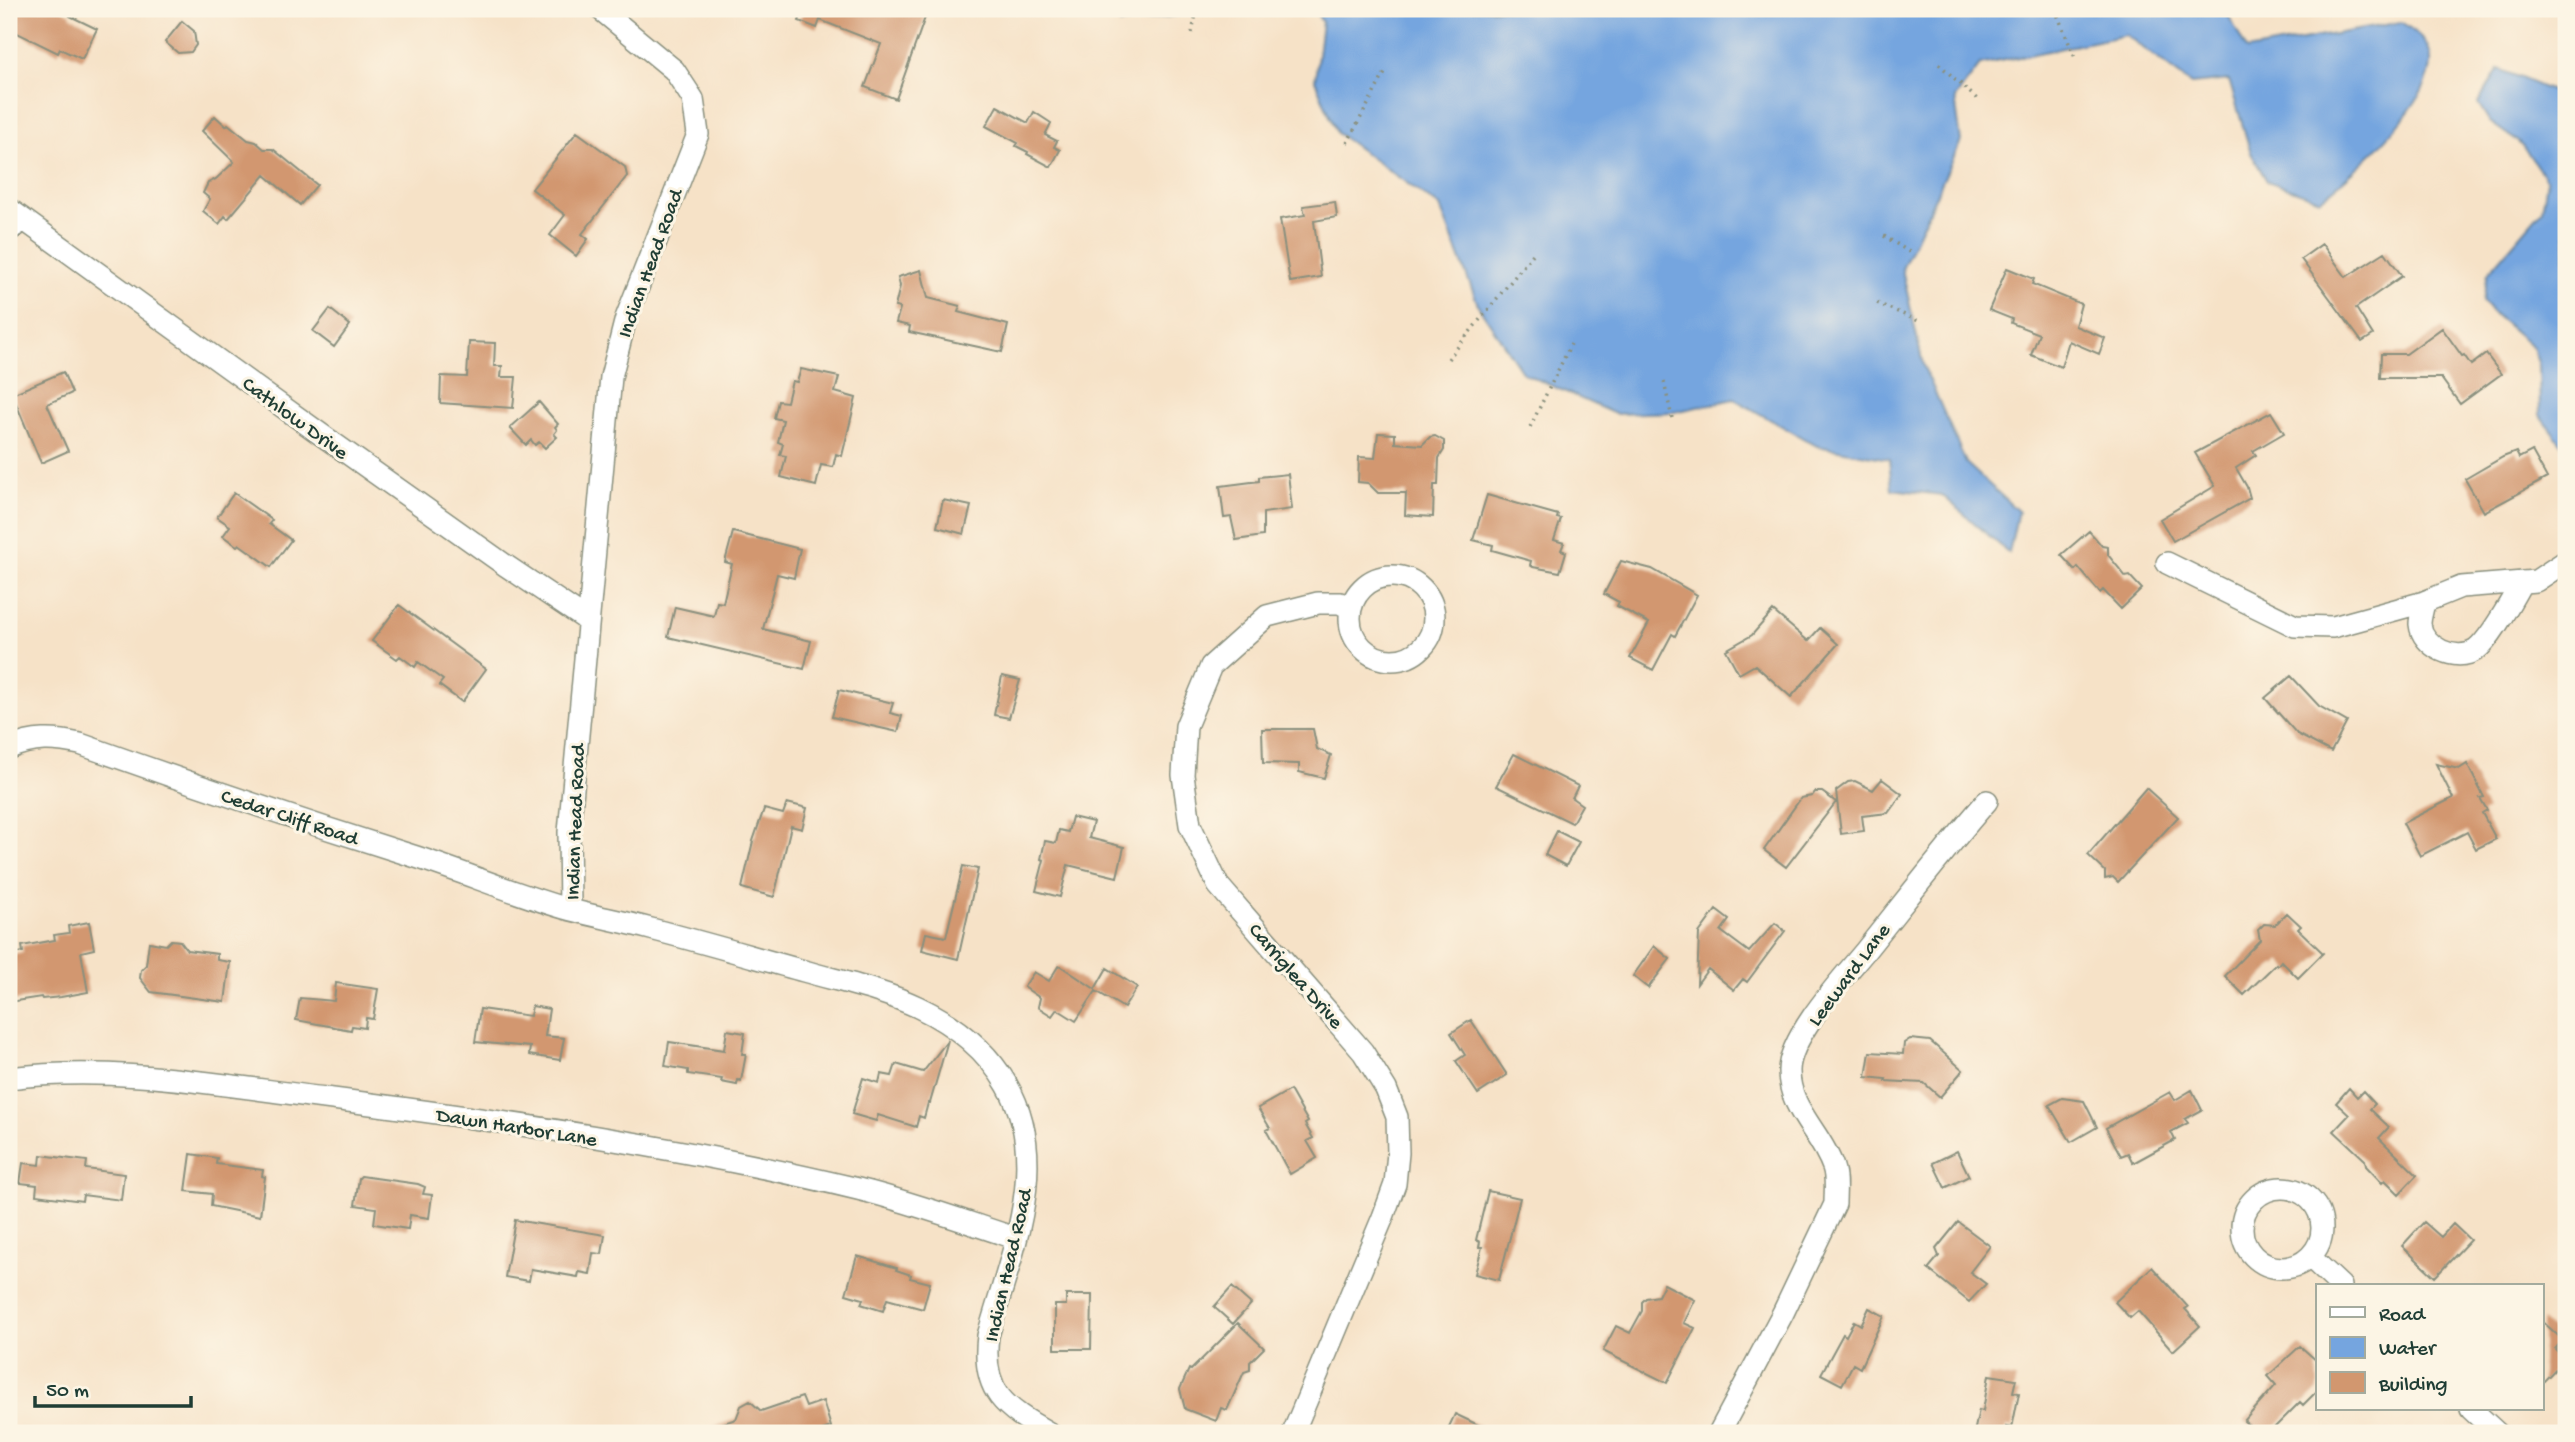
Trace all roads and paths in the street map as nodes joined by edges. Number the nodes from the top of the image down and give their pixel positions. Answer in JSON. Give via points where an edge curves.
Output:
{"nodes":[{"id":1,"x":600,"y":9,"type":"edge"},
{"id":2,"x":1197,"y":9,"type":"edge"},
{"id":3,"x":2055,"y":9,"type":"edge"},
{"id":4,"x":1192,"y":33,"type":"dead end"},
{"id":5,"x":2076,"y":60,"type":"dead end"},
{"id":6,"x":1939,"y":64,"type":"dead end"},
{"id":7,"x":1386,"y":71,"type":"dead end"},
{"id":8,"x":1978,"y":100,"type":"dead end"},
{"id":9,"x":1347,"y":143,"type":"dead end"},
{"id":10,"x":9,"y":209,"type":"edge"},
{"id":11,"x":30,"y":223,"type":"junction"},
{"id":12,"x":9,"y":236,"type":"edge"},
{"id":13,"x":1884,"y":236,"type":"dead end"},
{"id":14,"x":1911,"y":253,"type":"dead end"},
{"id":15,"x":1533,"y":254,"type":"dead end"},
{"id":16,"x":1877,"y":303,"type":"dead end"},
{"id":17,"x":1921,"y":322,"type":"dead end"},
{"id":18,"x":1571,"y":344,"type":"dead end"},
{"id":19,"x":1447,"y":359,"type":"dead end"},
{"id":20,"x":1664,"y":382,"type":"dead end"},
{"id":21,"x":1672,"y":418,"type":"dead end"},
{"id":22,"x":1530,"y":427,"type":"dead end"},
{"id":23,"x":2566,"y":561,"type":"edge"},
{"id":24,"x":2167,"y":563,"type":"dead end"},
{"id":25,"x":2522,"y":582,"type":"junction"},
{"id":26,"x":2424,"y":602,"type":"junction"},
{"id":27,"x":1350,"y":608,"type":"junction"},
{"id":28,"x":587,"y":620,"type":"junction"},
{"id":29,"x":9,"y":748,"type":"edge"},
{"id":30,"x":1987,"y":801,"type":"dead end"},
{"id":31,"x":570,"y":909,"type":"junction"},
{"id":32,"x":9,"y":1078,"type":"edge"},
{"id":33,"x":1015,"y":1238,"type":"junction"},
{"id":34,"x":2310,"y":1257,"type":"dead end"},
{"id":35,"x":2339,"y":1284,"type":"edge"},
{"id":36,"x":2472,"y":1410,"type":"edge"},
{"id":37,"x":1049,"y":1433,"type":"edge"},
{"id":38,"x":1293,"y":1433,"type":"edge"},
{"id":39,"x":1719,"y":1433,"type":"edge"},
{"id":40,"x":2497,"y":1433,"type":"edge"}],
"edges":[{"from":1,"to":28,"type":"street","name":"Indian Head Road","via":[[674,70],[693,99],[698,134],[626,318],[611,377]]},
{"from":2,"to":4,"type":"path"},
{"from":3,"to":5,"type":"path"},
{"from":6,"to":8,"type":"path"},
{"from":7,"to":9,"type":"path"},
{"from":10,"to":11,"type":"street","name":"Cathlow Drive"},
{"from":11,"to":12,"type":"lane"},
{"from":11,"to":28,"type":"street","name":"Cathlow Drive"},
{"from":13,"to":14,"type":"path"},
{"from":15,"to":19,"type":"path"},
{"from":16,"to":17,"type":"path"},
{"from":18,"to":22,"type":"path"},
{"from":20,"to":21,"type":"path"},
{"from":23,"to":25,"type":"street","via":[[2536,581]]},
{"from":24,"to":26,"type":"street","via":[[2295,626],[2333,627]]},
{"from":25,"to":26,"type":"street","via":[[2462,587]]},
{"from":25,"to":26,"type":"street","via":[[2476,650],[2458,654],[2441,651],[2426,639],[2420,625]]},
{"from":27,"to":27,"type":"street","via":[[1350,628],[1358,645],[1373,657],[1391,661],[1410,657],[1425,645],[1433,628],[1433,609],[1426,592],[1411,580],[1392,575],[1373,579],[1358,591]]},
{"from":27,"to":38,"type":"street","name":"Carriglea Drive","via":[[1318,603],[1267,615],[1211,666],[1186,726],[1184,750],[1190,825],[1218,885],[1363,1052],[1397,1117],[1395,1184]]},
{"from":28,"to":31,"type":"street","name":"Indian Head Road","via":[[569,832]]},
{"from":29,"to":31,"type":"street","name":"Cedar Cliff Road","via":[[47,738],[80,744]]},
{"from":30,"to":39,"type":"street","name":"Leeward Lane","via":[[1942,852],[1799,1039],[1788,1069],[1792,1091],[1798,1110],[1833,1168],[1835,1204]]},
{"from":31,"to":33,"type":"street","name":"Indian Head Road","via":[[880,993],[915,1005],[974,1041],[1008,1087],[1025,1140],[1028,1171]]},
{"from":32,"to":33,"type":"street","name":"Dawn Harbor Lane","via":[[95,1073],[192,1079],[527,1126],[860,1189]]},
{"from":33,"to":37,"type":"street","name":"Indian Head Road","via":[[988,1336],[988,1370],[997,1394],[1013,1413]]},
{"from":34,"to":35,"type":"street"},
{"from":36,"to":40,"type":"street"}]}
